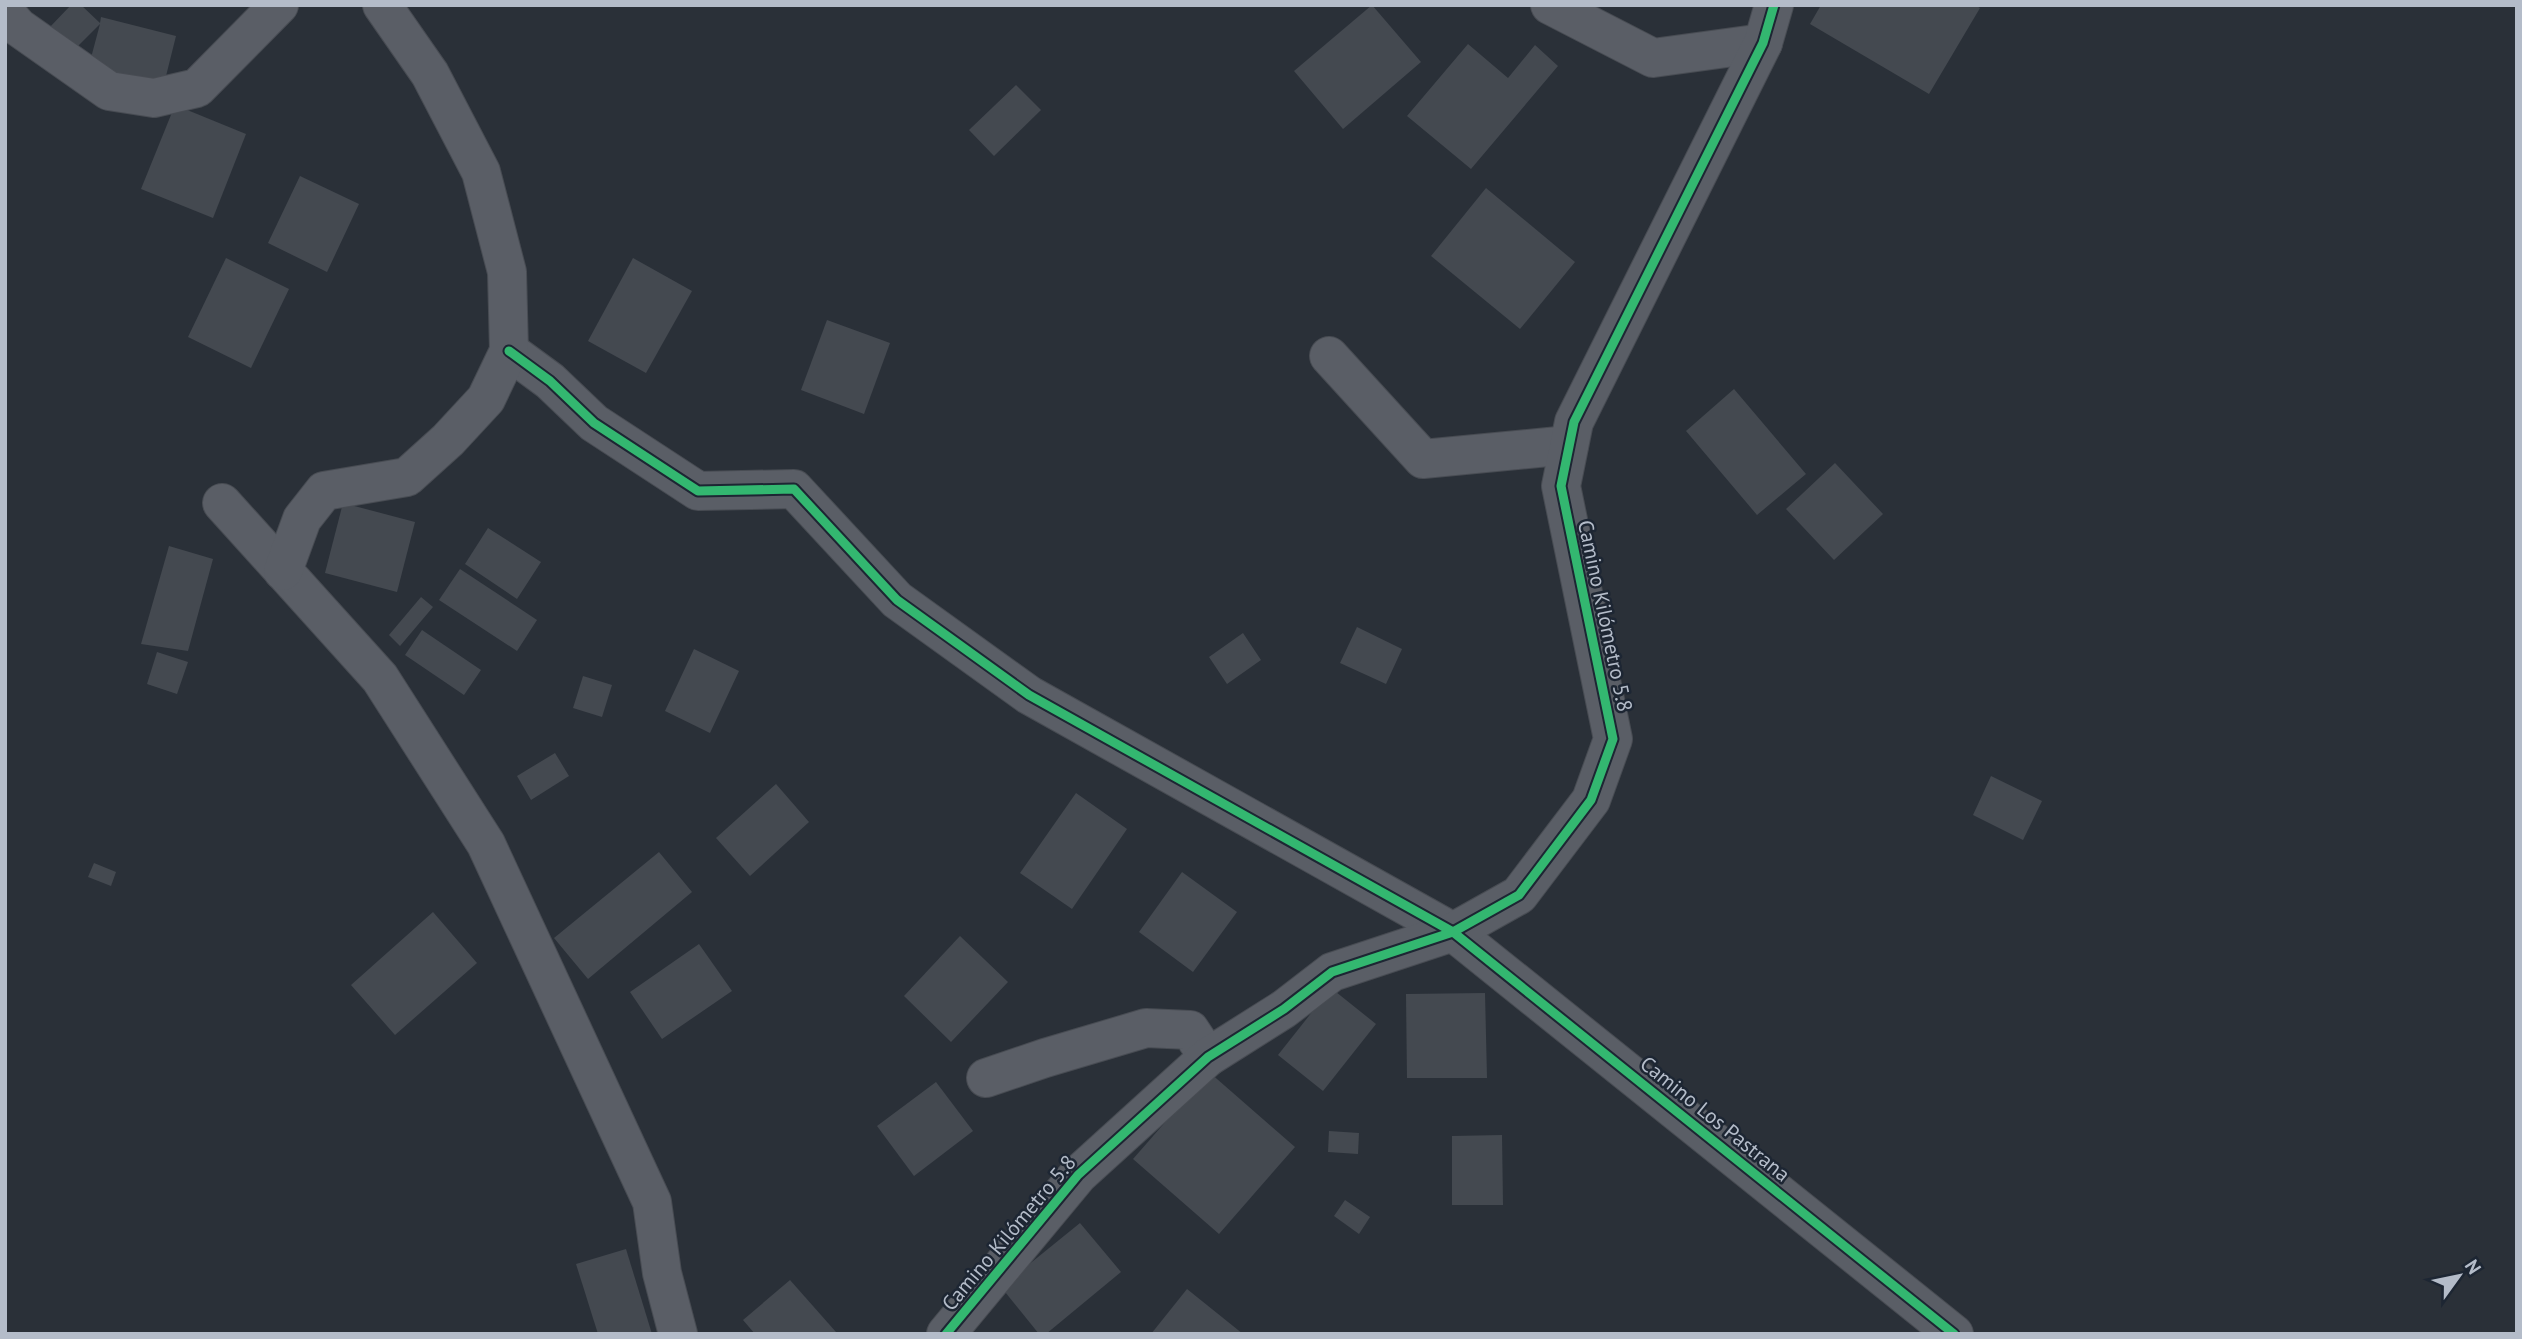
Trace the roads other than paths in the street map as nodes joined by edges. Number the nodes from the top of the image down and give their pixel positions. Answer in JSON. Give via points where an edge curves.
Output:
{"nodes":[{"id":1,"x":279,"y":5,"type":"edge"},
{"id":2,"x":382,"y":5,"type":"edge"},
{"id":3,"x":1550,"y":5,"type":"edge"},
{"id":4,"x":1774,"y":5,"type":"edge"},
{"id":5,"x":5,"y":12,"type":"edge"},
{"id":6,"x":1763,"y":43,"type":"junction"},
{"id":7,"x":509,"y":351,"type":"junction"},
{"id":8,"x":1329,"y":356,"type":"dead end"},
{"id":9,"x":1569,"y":445,"type":"junction"},
{"id":10,"x":222,"y":503,"type":"dead end"},
{"id":11,"x":283,"y":571,"type":"junction"},
{"id":12,"x":1453,"y":932,"type":"junction"},
{"id":13,"x":1208,"y":1057,"type":"junction"},
{"id":14,"x":986,"y":1079,"type":"dead end"},
{"id":15,"x":678,"y":1334,"type":"edge"},
{"id":16,"x":946,"y":1334,"type":"edge"},
{"id":17,"x":1954,"y":1334,"type":"edge"}],
"edges":[{"from":1,"to":5,"type":"street","via":[[197,88],[154,98],[108,91],[18,27]]},
{"from":2,"to":7,"type":"street","via":[[430,74],[481,172],[507,272]]},
{"from":3,"to":6,"type":"street","via":[[1653,58]]},
{"from":4,"to":6,"type":"street","name":"Camino Kilómetro 5.8"},
{"from":6,"to":9,"type":"street","name":"Camino Kilómetro 5.8","via":[[1574,422]]},
{"from":7,"to":11,"type":"street","via":[[486,399],[407,477],[324,491],[302,519]]},
{"from":7,"to":12,"type":"street","name":"Camino Los Pastrana","via":[[550,381],[594,423],[698,491],[794,489],[897,600],[1029,695]]},
{"from":8,"to":9,"type":"street","via":[[1423,459]]},
{"from":9,"to":12,"type":"street","name":"Camino Kilómetro 5.8","via":[[1561,486],[1613,739],[1591,800],[1519,895]]},
{"from":10,"to":11,"type":"street"},
{"from":11,"to":15,"type":"street","via":[[380,678],[486,844],[652,1202],[662,1273]]},
{"from":12,"to":13,"type":"street","name":"Camino Kilómetro 5.8","via":[[1332,972]]},
{"from":12,"to":17,"type":"street","name":"Camino Los Pastrana"},
{"from":13,"to":14,"type":"street","via":[[1190,1030],[1146,1028]]},
{"from":13,"to":16,"type":"street","name":"Camino Kilómetro 5.8","via":[[1078,1175]]}]}
